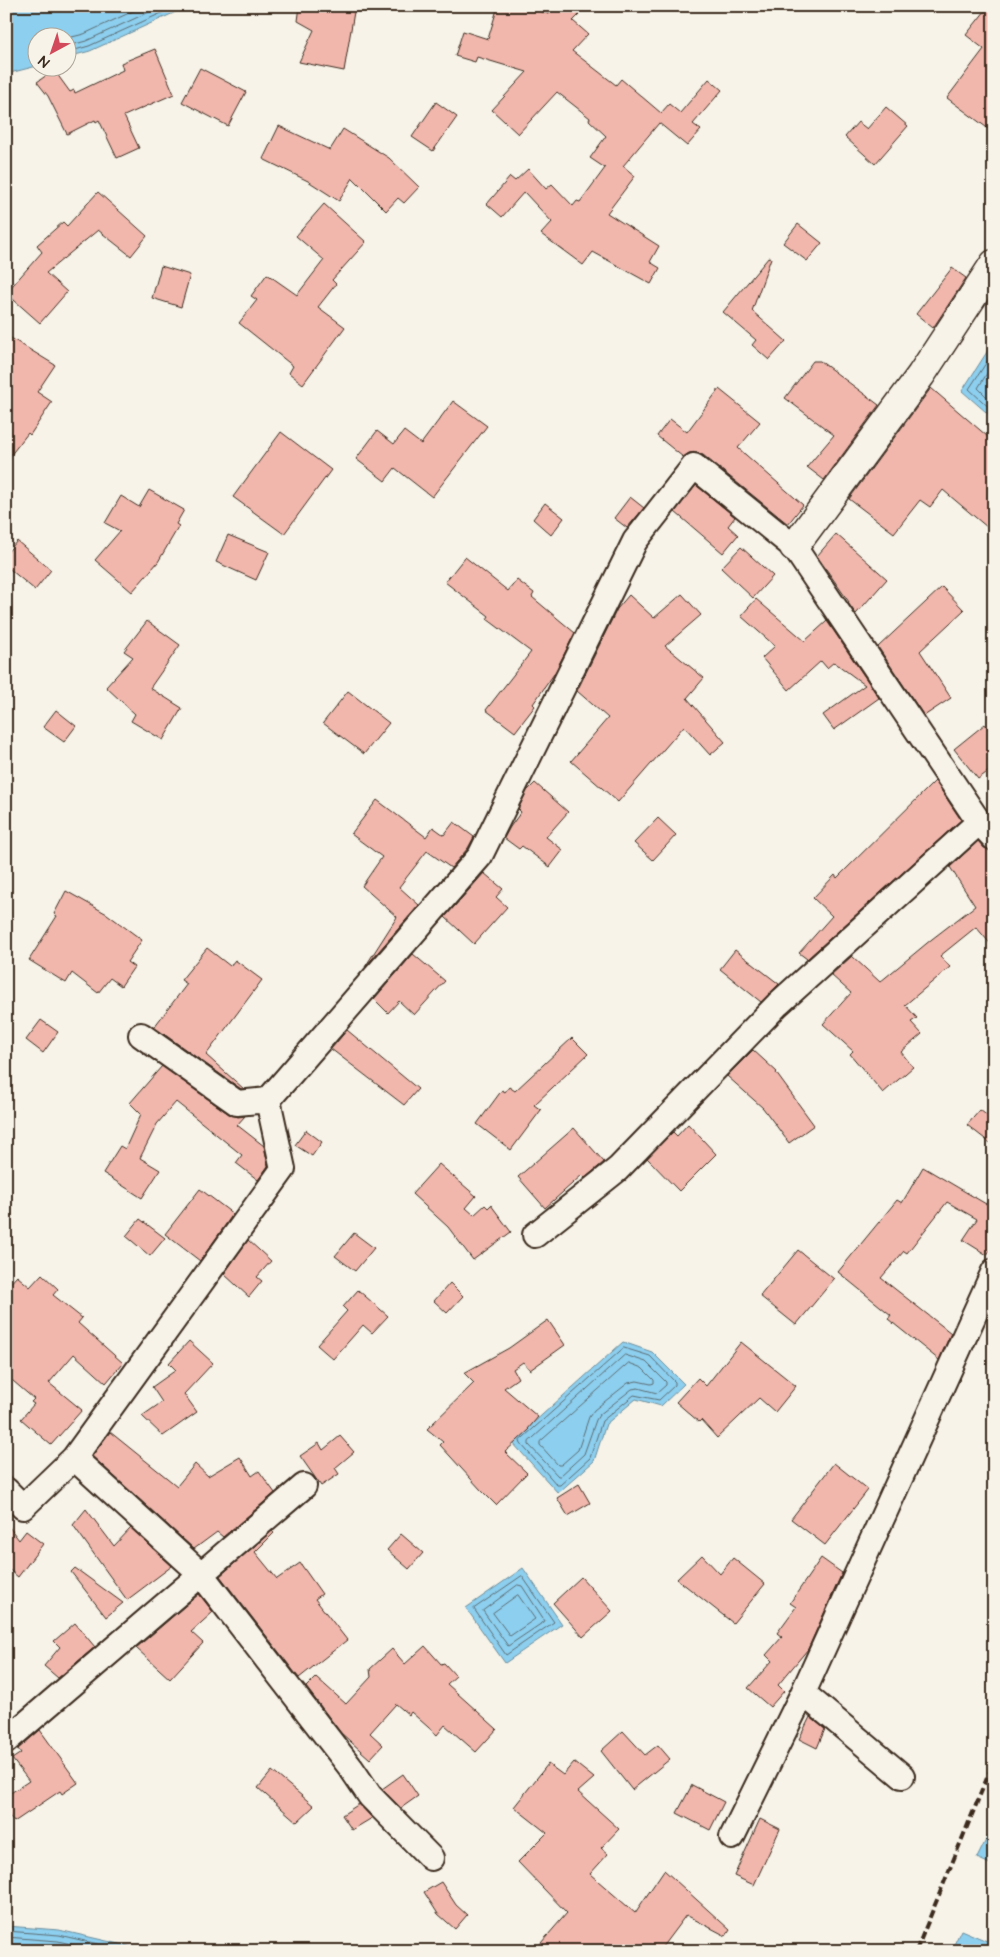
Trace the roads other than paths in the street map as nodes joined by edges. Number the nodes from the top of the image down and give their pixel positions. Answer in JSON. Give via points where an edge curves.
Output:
{"nodes":[{"id":1,"x":994,"y":264,"type":"edge"},
{"id":2,"x":794,"y":547,"type":"junction"},
{"id":3,"x":986,"y":830,"type":"edge"},
{"id":4,"x":141,"y":1035,"type":"dead end"},
{"id":5,"x":268,"y":1100,"type":"junction"},
{"id":6,"x":535,"y":1235,"type":"dead end"},
{"id":7,"x":994,"y":1271,"type":"edge"},
{"id":8,"x":74,"y":1458,"type":"junction"},
{"id":9,"x":304,"y":1486,"type":"dead end"},
{"id":10,"x":6,"y":1490,"type":"edge"},
{"id":11,"x":201,"y":1574,"type":"junction"},
{"id":12,"x":803,"y":1693,"type":"junction"},
{"id":13,"x":6,"y":1741,"type":"edge"},
{"id":14,"x":902,"y":1776,"type":"dead end"},
{"id":15,"x":732,"y":1838,"type":"dead end"},
{"id":16,"x":431,"y":1858,"type":"dead end"}],
"edges":[{"from":1,"to":2,"type":"street","via":[[921,375]]},
{"from":2,"to":3,"type":"street"},
{"from":2,"to":5,"type":"street","via":[[694,466],[635,541],[480,856]]},
{"from":3,"to":6,"type":"street","via":[[778,1004],[618,1169]]},
{"from":4,"to":5,"type":"street","via":[[237,1103]]},
{"from":5,"to":8,"type":"street","via":[[283,1169]]},
{"from":7,"to":12,"type":"street"},
{"from":8,"to":10,"type":"street","via":[[23,1507]]},
{"from":8,"to":11,"type":"street"},
{"from":9,"to":11,"type":"street"},
{"from":11,"to":13,"type":"street"},
{"from":11,"to":16,"type":"street","via":[[352,1768],[370,1796]]},
{"from":12,"to":14,"type":"street"},
{"from":12,"to":15,"type":"street"}]}
